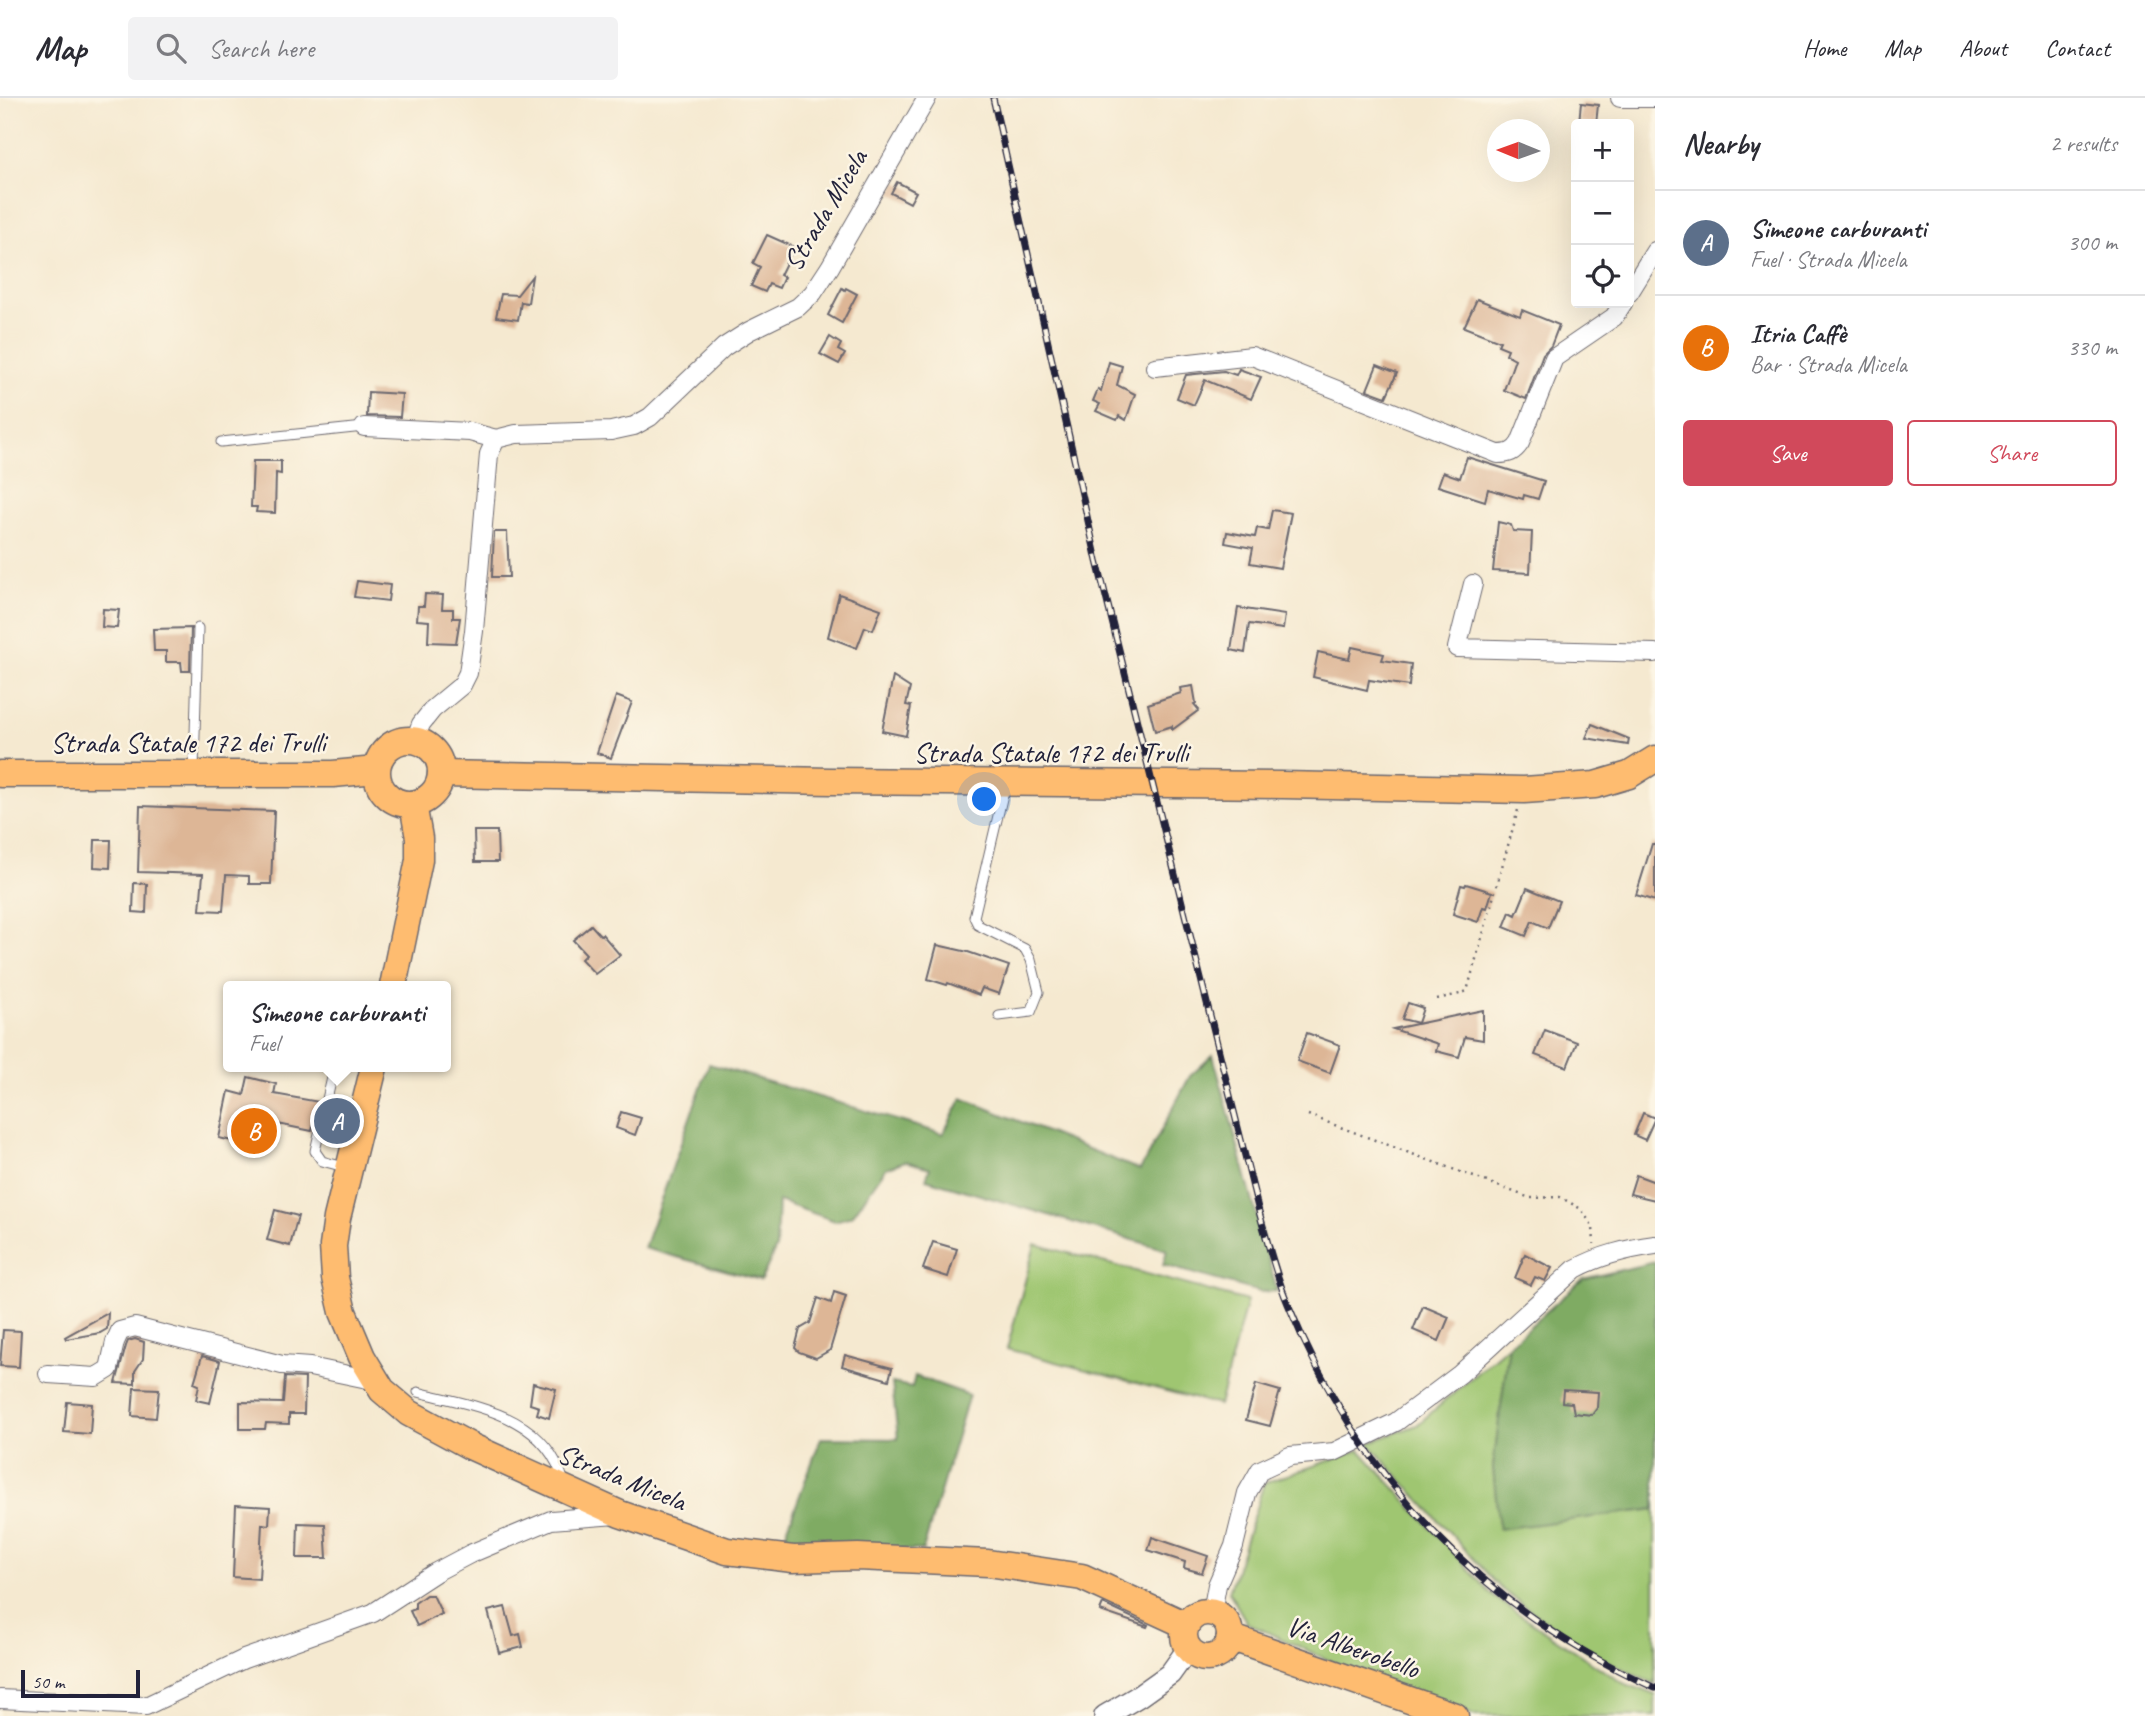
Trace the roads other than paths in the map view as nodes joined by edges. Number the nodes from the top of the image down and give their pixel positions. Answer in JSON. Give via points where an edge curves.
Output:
{"nodes":[{"id":1,"x":927,"y":98,"type":"edge"},
{"id":2,"x":1620,"y":98,"type":"edge"},
{"id":3,"x":1655,"y":98,"type":"edge"},
{"id":4,"x":1655,"y":251,"type":"edge"},
{"id":5,"x":1634,"y":285,"type":"edge"},
{"id":6,"x":1620,"y":308,"type":"edge"},
{"id":7,"x":1154,"y":367,"type":"dead end"},
{"id":8,"x":364,"y":427,"type":"joint"},
{"id":9,"x":496,"y":439,"type":"junction"},
{"id":10,"x":221,"y":442,"type":"dead end"},
{"id":11,"x":1473,"y":584,"type":"dead end"},
{"id":12,"x":198,"y":628,"type":"dead end"},
{"id":13,"x":1655,"y":653,"type":"edge"},
{"id":14,"x":415,"y":740,"type":"junction"},
{"id":15,"x":1655,"y":760,"type":"edge"},
{"id":16,"x":376,"y":770,"type":"junction"},
{"id":17,"x":0,"y":774,"type":"edge"},
{"id":18,"x":441,"y":774,"type":"junction"},
{"id":19,"x":194,"y":775,"type":"junction"},
{"id":20,"x":1005,"y":784,"type":"junction"},
{"id":21,"x":413,"y":804,"type":"junction"},
{"id":22,"x":394,"y":981,"type":"edge"},
{"id":23,"x":999,"y":1017,"type":"dead end"},
{"id":24,"x":333,"y":1072,"type":"edge"},
{"id":25,"x":373,"y":1072,"type":"edge"},
{"id":26,"x":349,"y":1169,"type":"junction"},
{"id":27,"x":1655,"y":1245,"type":"edge"},
{"id":28,"x":48,"y":1374,"type":"dead end"},
{"id":29,"x":377,"y":1381,"type":"junction"},
{"id":30,"x":418,"y":1392,"type":"dead end"},
{"id":31,"x":567,"y":1490,"type":"junction"},
{"id":32,"x":620,"y":1514,"type":"junction"},
{"id":33,"x":1212,"y":1612,"type":"junction"},
{"id":34,"x":1187,"y":1637,"type":"junction"},
{"id":35,"x":1230,"y":1637,"type":"junction"},
{"id":36,"x":0,"y":1699,"type":"edge"},
{"id":37,"x":1105,"y":1716,"type":"edge"},
{"id":38,"x":1455,"y":1716,"type":"edge"}],
"edges":[{"from":1,"to":9,"type":"street","name":"Strada Micela","via":[[830,267],[798,307],[724,347],[650,417],[634,426]]},
{"from":2,"to":3,"type":"street"},
{"from":4,"to":5,"type":"street"},
{"from":6,"to":7,"type":"street","via":[[1614,317],[1554,359],[1520,443],[1507,454],[1252,356]]},
{"from":8,"to":9,"type":"street","name":"Strada Micela","via":[[470,432]]},
{"from":8,"to":10,"type":"lane"},
{"from":9,"to":14,"type":"street","via":[[489,454],[468,673],[462,685],[421,724]]},
{"from":11,"to":13,"type":"street","via":[[1457,648]]},
{"from":12,"to":19,"type":"lane"},
{"from":14,"to":16,"type":"main road","via":[[393,743],[384,750]]},
{"from":14,"to":18,"type":"main road","via":[[437,756]]},
{"from":15,"to":20,"type":"main road","name":"Strada Statale 172 dei Trulli","via":[[1629,775],[1595,785],[1524,790]]},
{"from":16,"to":19,"type":"main road","name":"Strada Statale 172 dei Trulli"},
{"from":16,"to":21,"type":"main road","via":[[387,796]]},
{"from":17,"to":19,"type":"main road","name":"Strada Statale 172 dei Trulli"},
{"from":18,"to":20,"type":"main road","name":"Strada Statale 172 dei Trulli"},
{"from":18,"to":21,"type":"main road","via":[[432,794]]},
{"from":20,"to":23,"type":"lane","via":[[974,917],[978,925],[1025,949],[1039,992],[1031,1012]]},
{"from":21,"to":22,"type":"main road","via":[[419,860]]},
{"from":24,"to":26,"type":"lane","via":[[315,1151],[322,1161]]},
{"from":25,"to":26,"type":"main road","name":"Strada Micela"},
{"from":26,"to":29,"type":"main road","name":"Strada Micela","via":[[333,1246],[335,1278],[342,1312]]},
{"from":27,"to":33,"type":"street","via":[[1595,1258],[1575,1269],[1460,1374],[1396,1422],[1334,1452],[1290,1456],[1260,1470],[1247,1493]]},
{"from":28,"to":29,"type":"street","via":[[96,1377],[109,1369],[120,1331],[135,1327],[282,1365]]},
{"from":29,"to":31,"type":"main road","name":"Strada Micela","via":[[409,1413],[434,1429]]},
{"from":30,"to":31,"type":"lane","via":[[496,1412],[521,1424],[544,1443],[559,1465]]},
{"from":31,"to":32,"type":"main road","name":"Strada Micela"},
{"from":32,"to":34,"type":"main road","name":"Strada Micela","via":[[727,1551],[765,1557],[988,1563],[1082,1577]]},
{"from":32,"to":36,"type":"street","via":[[551,1520],[470,1554],[373,1613],[244,1659],[146,1706]]},
{"from":33,"to":34,"type":"main road","via":[[1194,1615]]},
{"from":33,"to":35,"type":"main road","via":[[1224,1619]]},
{"from":34,"to":35,"type":"main road","via":[[1194,1654],[1209,1658],[1223,1651]]},
{"from":34,"to":37,"type":"street","via":[[1170,1674]]},
{"from":35,"to":38,"type":"main road","name":"Via Alberobello"}]}
